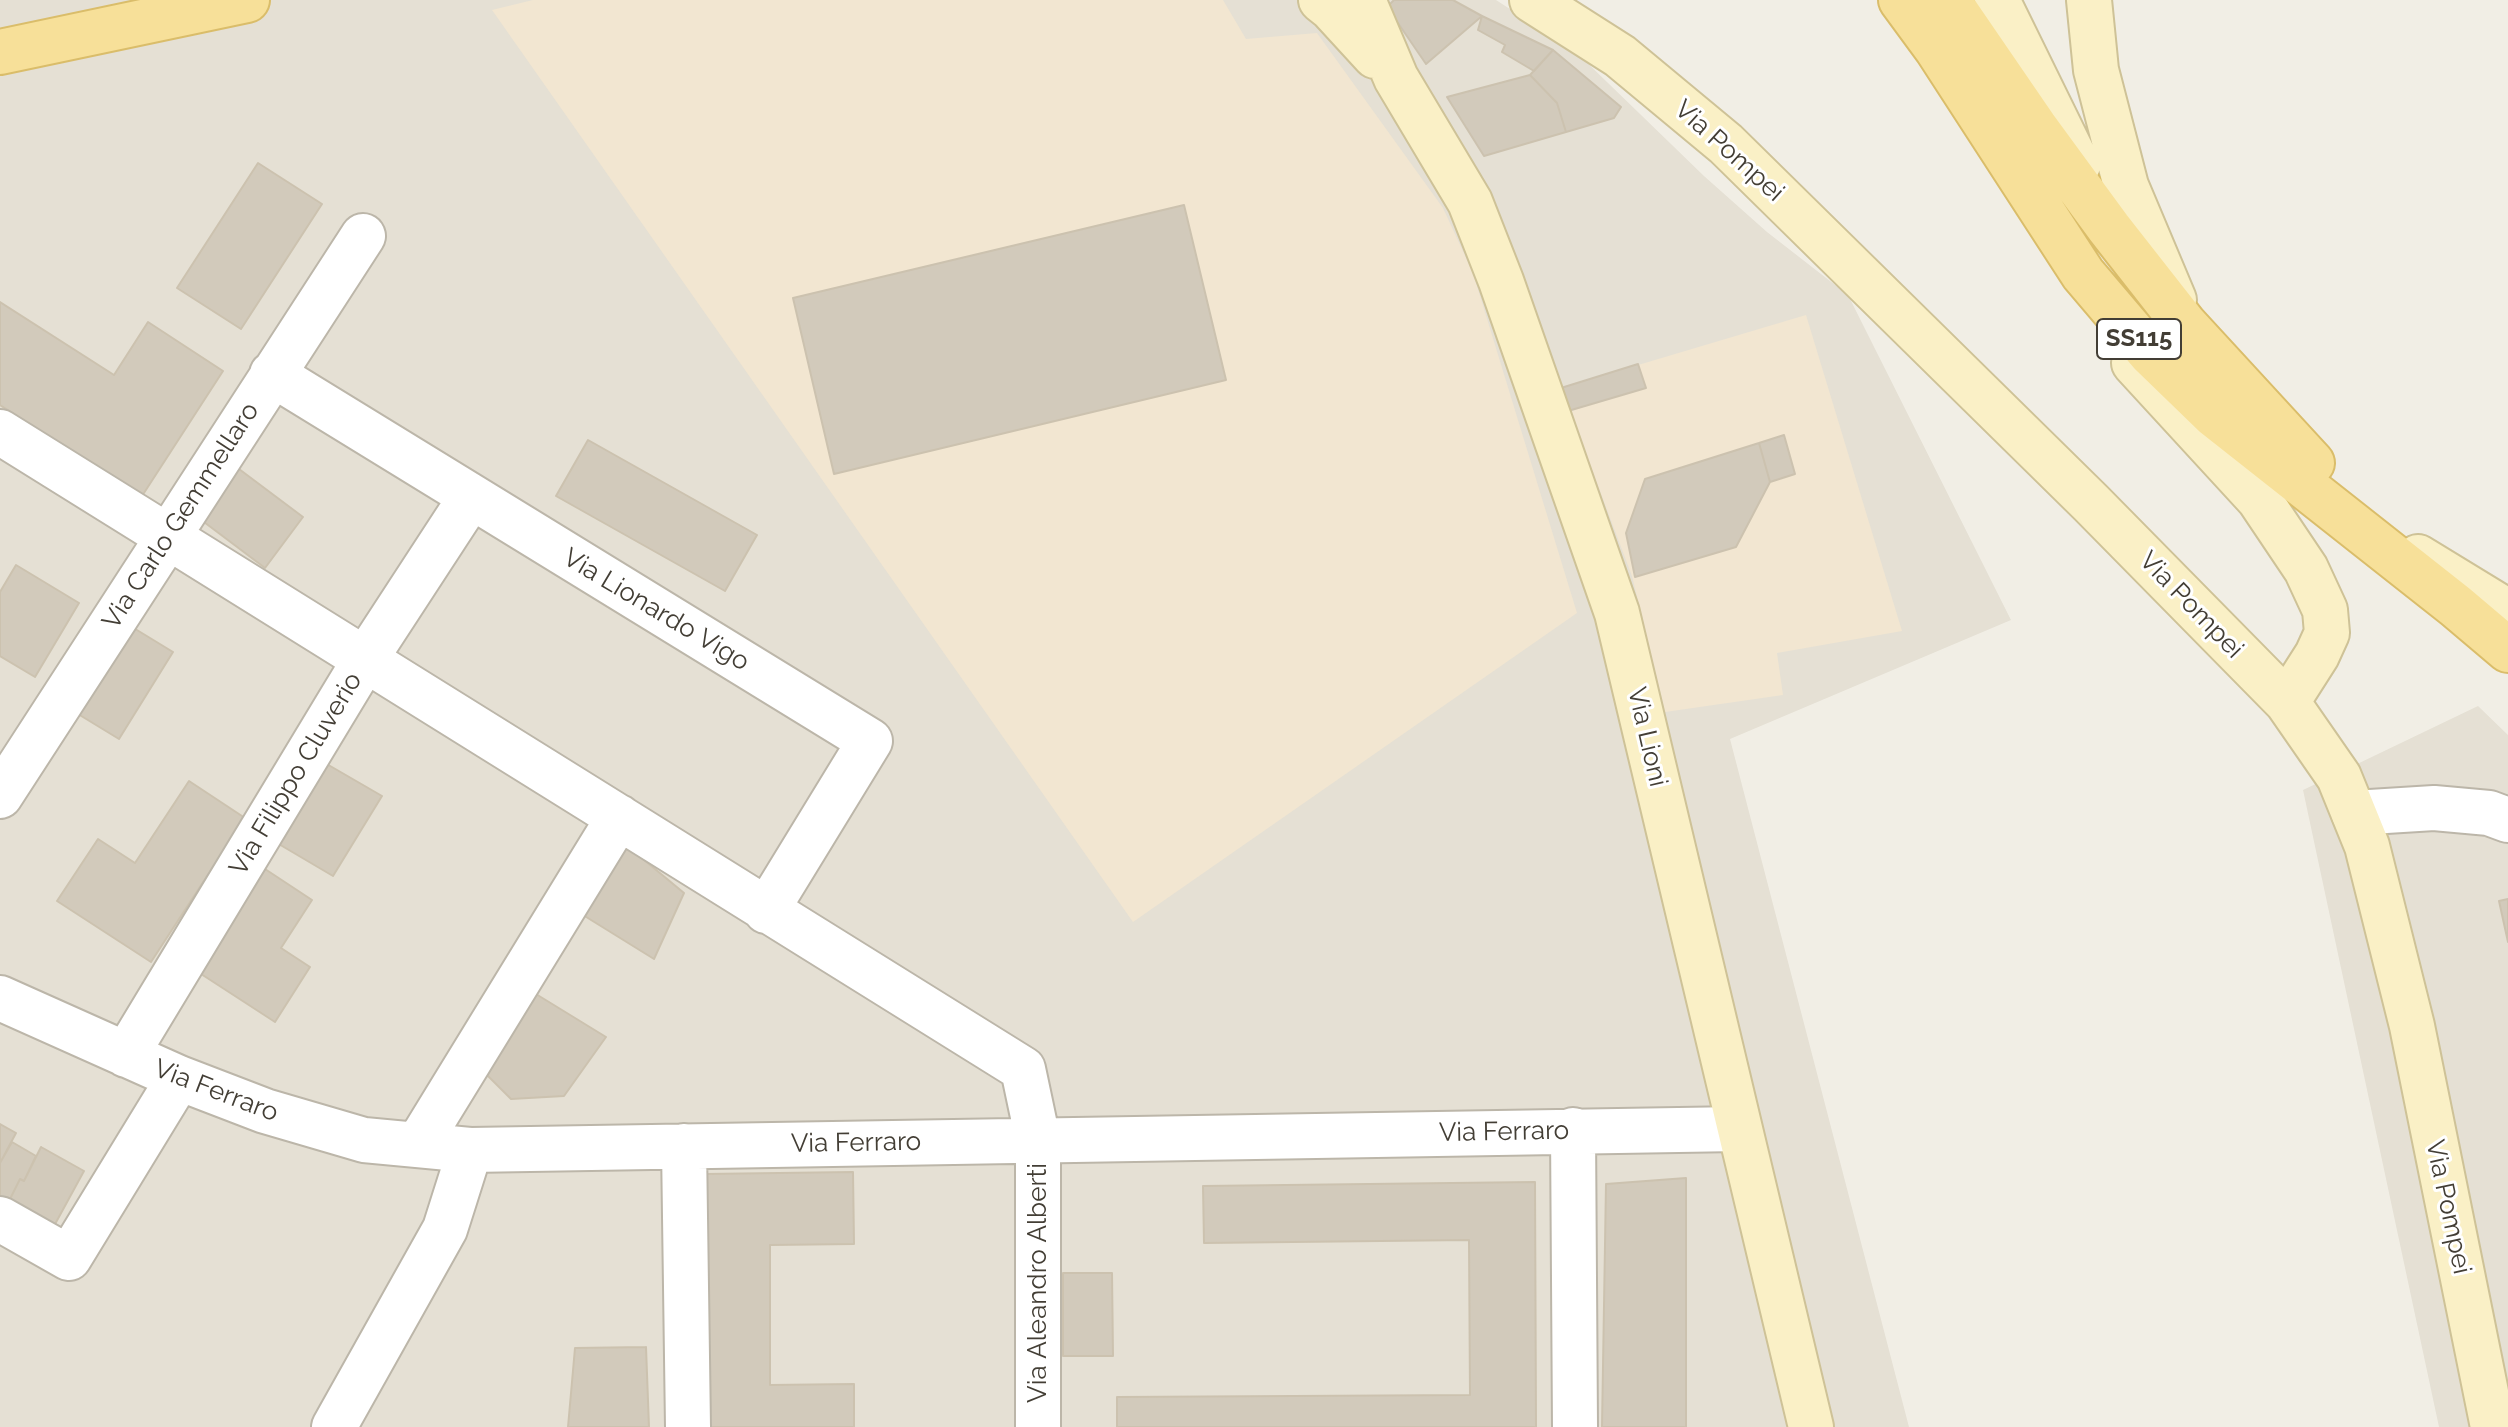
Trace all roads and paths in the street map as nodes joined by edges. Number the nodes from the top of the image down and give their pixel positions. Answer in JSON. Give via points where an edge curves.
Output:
{"nodes":[{"id":1,"x":247,"y":0,"type":"edge"},
{"id":2,"x":1321,"y":0,"type":"edge"},
{"id":3,"x":1363,"y":0,"type":"edge"},
{"id":4,"x":1532,"y":0,"type":"edge"},
{"id":5,"x":1901,"y":0,"type":"edge"},
{"id":6,"x":1948,"y":0,"type":"edge"},
{"id":7,"x":1997,"y":0,"type":"edge"},
{"id":8,"x":2089,"y":0,"type":"edge"},
{"id":9,"x":0,"y":52,"type":"edge"},
{"id":10,"x":1396,"y":78,"type":"junction"},
{"id":11,"x":2016,"y":169,"type":"junction"},
{"id":12,"x":2109,"y":228,"type":"junction"},
{"id":13,"x":363,"y":236,"type":"dead end"},
{"id":14,"x":2185,"y":325,"type":"junction"},
{"id":15,"x":272,"y":374,"type":"junction"},
{"id":16,"x":0,"y":432,"type":"edge"},
{"id":17,"x":471,"y":497,"type":"junction"},
{"id":18,"x":167,"y":536,"type":"junction"},
{"id":19,"x":2395,"y":543,"type":"junction"},
{"id":20,"x":2456,"y":606,"type":"junction"},
{"id":21,"x":2508,"y":612,"type":"edge"},
{"id":22,"x":2508,"y":650,"type":"edge"},
{"id":23,"x":366,"y":658,"type":"junction"},
{"id":24,"x":2287,"y":702,"type":"junction"},
{"id":25,"x":0,"y":796,"type":"edge"},
{"id":26,"x":2354,"y":813,"type":"junction"},
{"id":27,"x":619,"y":817,"type":"junction"},
{"id":28,"x":2508,"y":820,"type":"edge"},
{"id":29,"x":766,"y":911,"type":"junction"},
{"id":30,"x":0,"y":998,"type":"edge"},
{"id":31,"x":126,"y":1055,"type":"junction"},
{"id":32,"x":179,"y":1078,"type":"junction"},
{"id":33,"x":1739,"y":1129,"type":"junction"},
{"id":34,"x":1573,"y":1130,"type":"junction"},
{"id":35,"x":1038,"y":1140,"type":"junction"},
{"id":36,"x":419,"y":1143,"type":"junction"},
{"id":37,"x":684,"y":1146,"type":"junction"},
{"id":38,"x":470,"y":1150,"type":"junction"},
{"id":39,"x":0,"y":1219,"type":"edge"},
{"id":40,"x":334,"y":1427,"type":"edge"},
{"id":41,"x":688,"y":1427,"type":"edge"},
{"id":42,"x":1038,"y":1427,"type":"edge"},
{"id":43,"x":1575,"y":1427,"type":"edge"},
{"id":44,"x":1811,"y":1427,"type":"edge"},
{"id":45,"x":2493,"y":1427,"type":"edge"}],
"edges":[{"from":1,"to":9,"type":"main road"},
{"from":2,"to":10,"type":"street"},
{"from":3,"to":10,"type":"street"},
{"from":4,"to":24,"type":"street","name":"Via Pompei","via":[[1620,56],[1726,144]]},
{"from":5,"to":11,"type":"main road","number":"SS115"},
{"from":6,"to":12,"type":"main road","number":"SS115"},
{"from":7,"to":12,"type":"street"},
{"from":8,"to":14,"type":"street","via":[[2096,70],[2126,186]]},
{"from":10,"to":33,"type":"street","name":"Via Lioni","via":[[1470,202],[1617,613]]},
{"from":11,"to":20,"type":"main road","number":"SS115","via":[[2083,274],[2151,354],[2214,415]]},
{"from":11,"to":24,"type":"street","via":[[2068,290],[2259,499],[2306,569],[2325,610],[2327,633]]},
{"from":12,"to":14,"type":"main road","number":"SS115"},
{"from":13,"to":15,"type":"street","name":"Via Carlo Gemmellaro"},
{"from":14,"to":19,"type":"main road","number":"SS115","via":[[2292,444]]},
{"from":15,"to":17,"type":"street","name":"Via Lionardo Vigo"},
{"from":15,"to":18,"type":"street","name":"Via Carlo Gemmellaro"},
{"from":16,"to":18,"type":"street"},
{"from":17,"to":23,"type":"street","name":"Via Filippo Cluverio"},
{"from":17,"to":29,"type":"street","name":"Via Lionardo Vigo","via":[[870,741]]},
{"from":18,"to":23,"type":"street"},
{"from":18,"to":25,"type":"street","name":"Via Carlo Gemmellaro"},
{"from":19,"to":20,"type":"main road","number":"SS115"},
{"from":19,"to":21,"type":"street"},
{"from":20,"to":22,"type":"main road","number":"SS115"},
{"from":23,"to":27,"type":"street"},
{"from":23,"to":31,"type":"street","name":"Via Filippo Cluverio"},
{"from":24,"to":26,"type":"street","name":"Via Pompei","via":[[2339,777]]},
{"from":26,"to":28,"type":"street","via":[[2434,808]]},
{"from":26,"to":45,"type":"street","name":"Via Pompei","via":[[2412,1026]]},
{"from":27,"to":29,"type":"street"},
{"from":27,"to":36,"type":"street"},
{"from":29,"to":35,"type":"street","via":[[1023,1069]]},
{"from":30,"to":31,"type":"street","name":"Via Ferraro"},
{"from":31,"to":32,"type":"street","name":"Via Ferraro"},
{"from":32,"to":36,"type":"street","name":"Via Ferraro","via":[[364,1140]]},
{"from":32,"to":39,"type":"street","via":[[69,1258]]},
{"from":33,"to":34,"type":"street","name":"Via Ferraro"},
{"from":33,"to":44,"type":"street","name":"Via Lioni"},
{"from":34,"to":35,"type":"street","name":"Via Ferraro"},
{"from":34,"to":43,"type":"street"},
{"from":35,"to":37,"type":"street","name":"Via Ferraro"},
{"from":35,"to":42,"type":"street","name":"Via Aleandro Alberti"},
{"from":36,"to":38,"type":"street","name":"Via Ferraro"},
{"from":37,"to":38,"type":"street","name":"Via Ferraro"},
{"from":37,"to":41,"type":"street"},
{"from":38,"to":40,"type":"street","via":[[445,1229]]}]}
